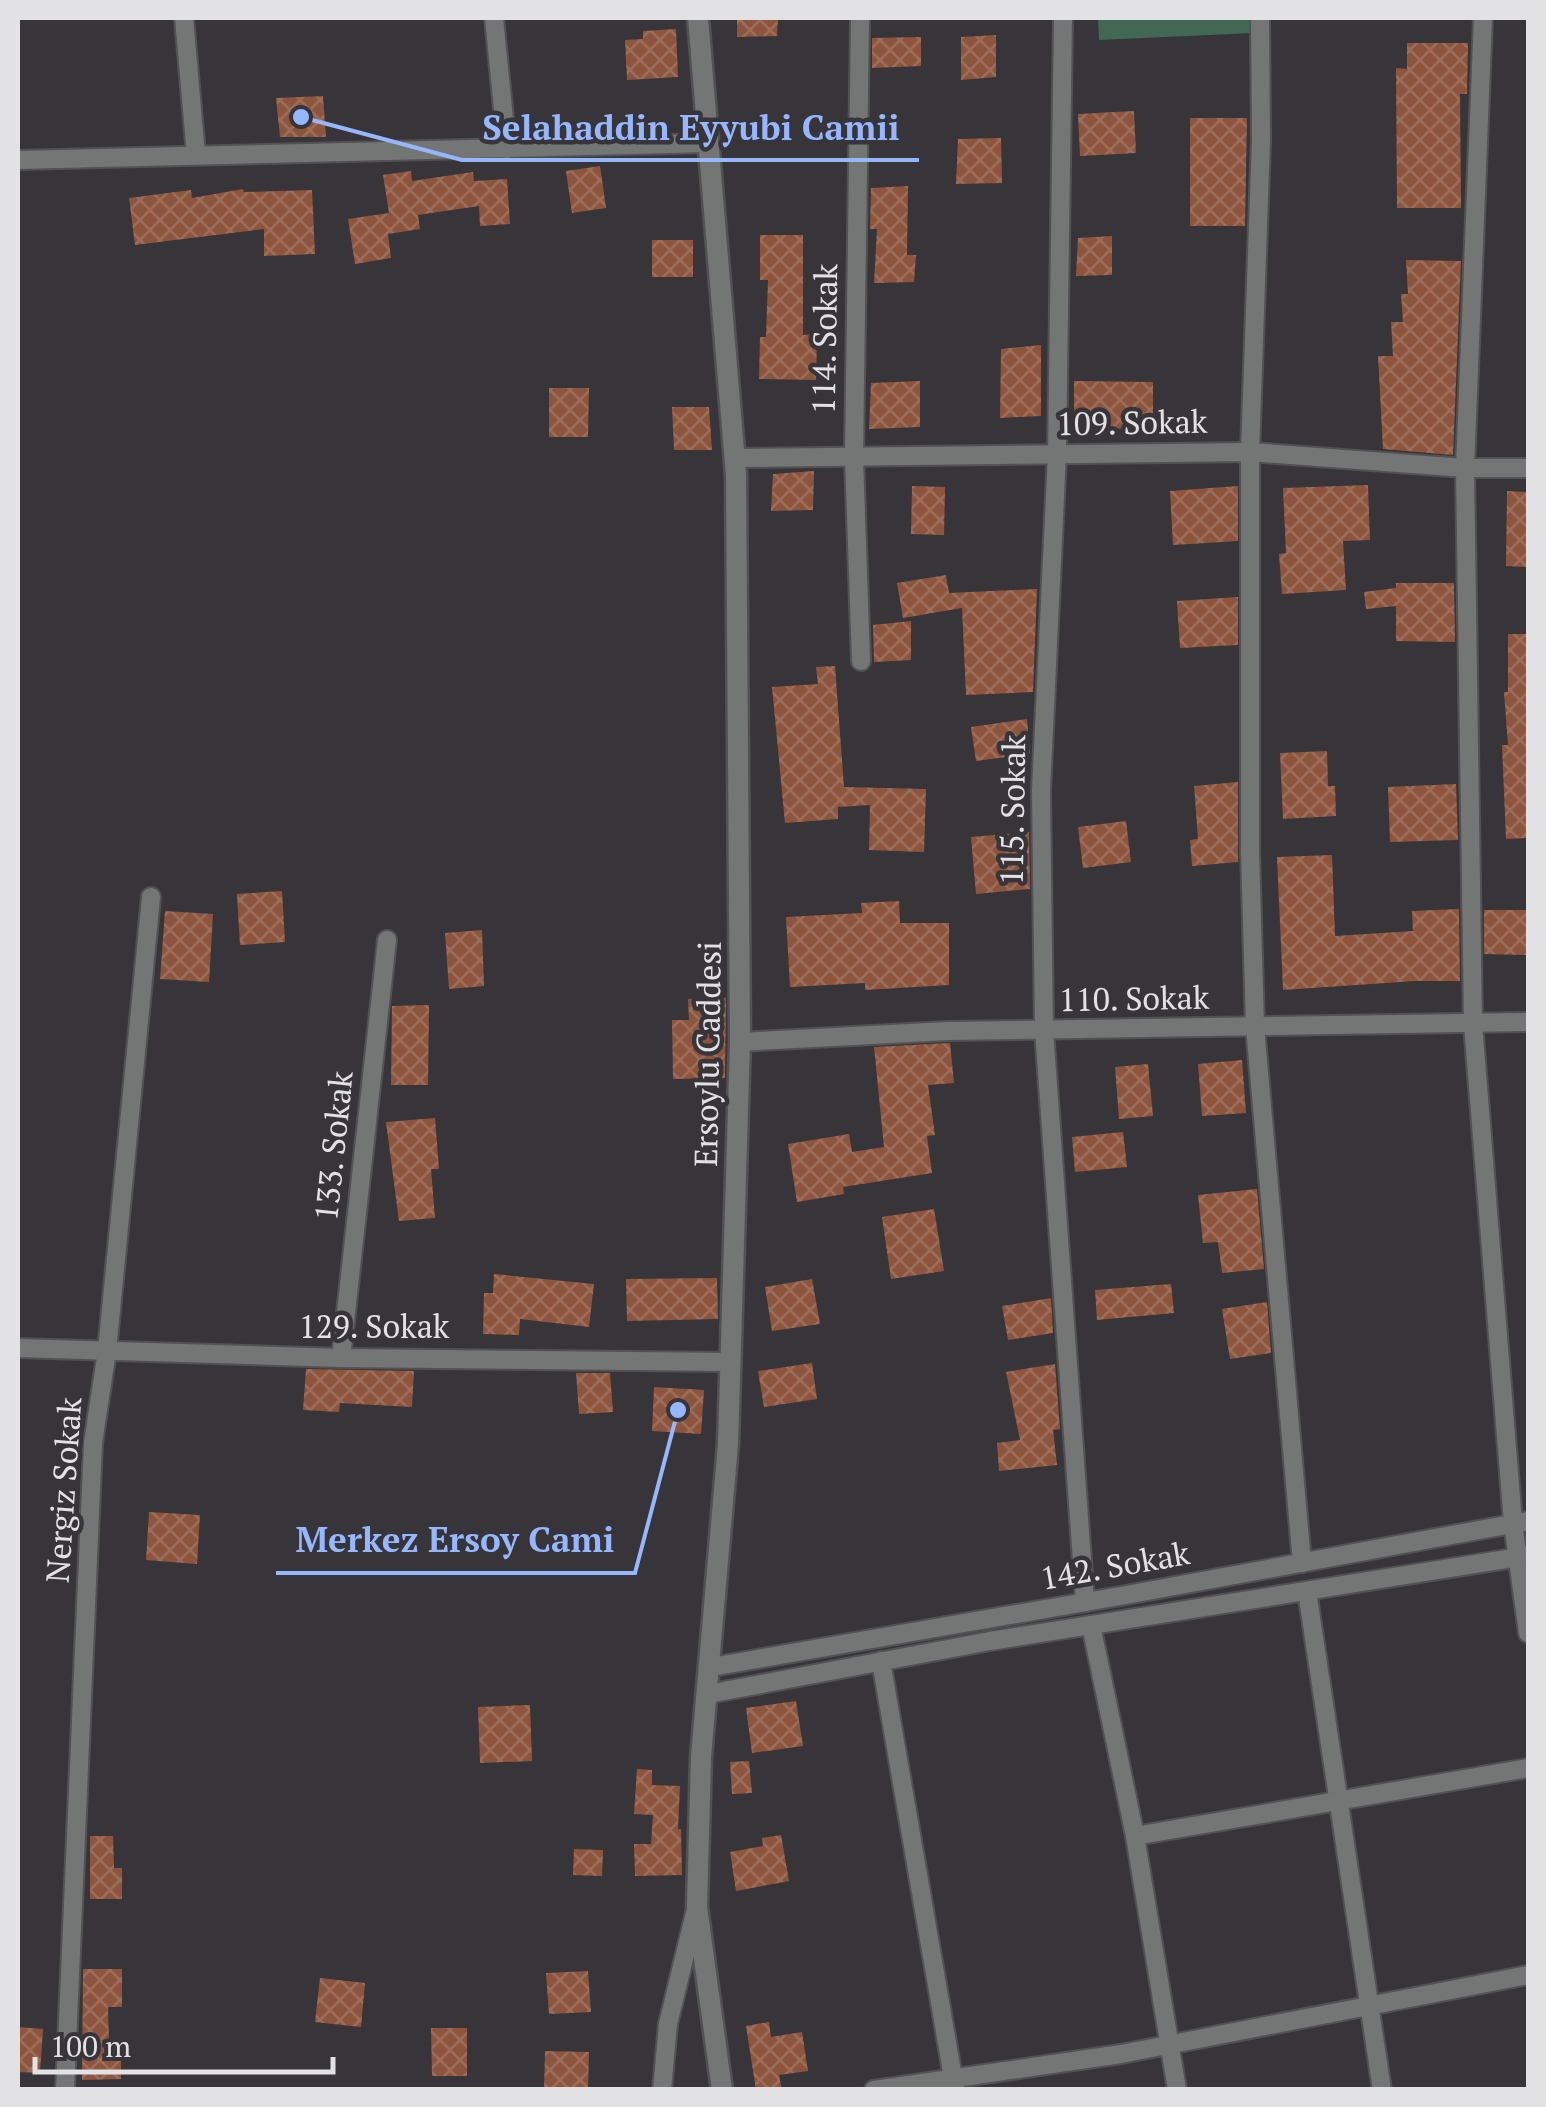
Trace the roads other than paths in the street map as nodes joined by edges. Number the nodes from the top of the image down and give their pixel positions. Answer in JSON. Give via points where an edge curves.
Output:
{"nodes":[{"id":1,"x":184,"y":18,"type":"edge"},
{"id":2,"x":494,"y":18,"type":"edge"},
{"id":3,"x":698,"y":18,"type":"edge"},
{"id":4,"x":860,"y":18,"type":"edge"},
{"id":5,"x":1063,"y":18,"type":"edge"},
{"id":6,"x":1260,"y":18,"type":"edge"},
{"id":7,"x":1483,"y":18,"type":"edge"},
{"id":8,"x":709,"y":144,"type":"junction"},
{"id":9,"x":507,"y":148,"type":"junction"},
{"id":10,"x":196,"y":156,"type":"junction"},
{"id":11,"x":18,"y":160,"type":"edge"},
{"id":12,"x":1250,"y":452,"type":"junction"},
{"id":13,"x":1057,"y":454,"type":"junction"},
{"id":14,"x":854,"y":457,"type":"junction"},
{"id":15,"x":735,"y":458,"type":"junction"},
{"id":16,"x":1465,"y":468,"type":"junction"},
{"id":17,"x":1528,"y":468,"type":"edge"},
{"id":18,"x":861,"y":661,"type":"dead end"},
{"id":19,"x":151,"y":897,"type":"dead end"},
{"id":20,"x":387,"y":940,"type":"dead end"},
{"id":21,"x":1528,"y":1022,"type":"edge"},
{"id":22,"x":1473,"y":1024,"type":"junction"},
{"id":23,"x":1255,"y":1028,"type":"junction"},
{"id":24,"x":1044,"y":1030,"type":"junction"},
{"id":25,"x":740,"y":1042,"type":"junction"},
{"id":26,"x":18,"y":1348,"type":"edge"},
{"id":27,"x":107,"y":1352,"type":"junction"},
{"id":28,"x":341,"y":1358,"type":"junction"},
{"id":29,"x":730,"y":1362,"type":"junction"},
{"id":30,"x":1521,"y":1522,"type":"edge"},
{"id":31,"x":1524,"y":1557,"type":"edge"},
{"id":32,"x":1302,"y":1562,"type":"junction"},
{"id":33,"x":1307,"y":1592,"type":"junction"},
{"id":34,"x":1086,"y":1602,"type":"junction"},
{"id":35,"x":1091,"y":1625,"type":"junction"},
{"id":36,"x":1528,"y":1633,"type":"edge"},
{"id":37,"x":882,"y":1661,"type":"junction"},
{"id":38,"x":711,"y":1667,"type":"junction"},
{"id":39,"x":708,"y":1694,"type":"junction"},
{"id":40,"x":1528,"y":1768,"type":"edge"},
{"id":41,"x":1338,"y":1801,"type":"junction"},
{"id":42,"x":1135,"y":1836,"type":"junction"},
{"id":43,"x":696,"y":1907,"type":"junction"},
{"id":44,"x":1528,"y":1975,"type":"edge"},
{"id":45,"x":1370,"y":2005,"type":"junction"},
{"id":46,"x":1170,"y":2045,"type":"junction"},
{"id":47,"x":954,"y":2084,"type":"edge"},
{"id":48,"x":65,"y":2090,"type":"edge"},
{"id":49,"x":662,"y":2090,"type":"edge"},
{"id":50,"x":722,"y":2090,"type":"edge"},
{"id":51,"x":874,"y":2090,"type":"edge"},
{"id":52,"x":1177,"y":2090,"type":"edge"},
{"id":53,"x":1382,"y":2090,"type":"edge"}],
"edges":[{"from":1,"to":10,"type":"street"},
{"from":2,"to":9,"type":"street"},
{"from":3,"to":8,"type":"street","name":"Ersoylu Caddesi"},
{"from":4,"to":14,"type":"street","name":"114. Sokak"},
{"from":5,"to":13,"type":"street","name":"115. Sokak"},
{"from":6,"to":12,"type":"street"},
{"from":7,"to":16,"type":"street"},
{"from":8,"to":9,"type":"street"},
{"from":8,"to":15,"type":"street","name":"Ersoylu Caddesi"},
{"from":9,"to":10,"type":"street"},
{"from":10,"to":11,"type":"street"},
{"from":12,"to":13,"type":"street","name":"109. Sokak"},
{"from":12,"to":16,"type":"street","name":"109. Sokak"},
{"from":12,"to":23,"type":"street"},
{"from":13,"to":14,"type":"street","name":"109. Sokak"},
{"from":13,"to":24,"type":"street","name":"115. Sokak","via":[[1041,791]]},
{"from":14,"to":15,"type":"street","name":"109. Sokak"},
{"from":14,"to":18,"type":"street","name":"114. Sokak"},
{"from":15,"to":25,"type":"street","name":"Ersoylu Caddesi"},
{"from":16,"to":17,"type":"street","name":"109. Sokak"},
{"from":16,"to":22,"type":"street"},
{"from":19,"to":27,"type":"street","name":"Nergiz Sokak"},
{"from":20,"to":28,"type":"street","name":"133. Sokak"},
{"from":21,"to":22,"type":"street","name":"110. Sokak"},
{"from":22,"to":23,"type":"street","name":"110. Sokak"},
{"from":22,"to":30,"type":"street"},
{"from":23,"to":24,"type":"street","name":"110. Sokak"},
{"from":23,"to":32,"type":"street"},
{"from":24,"to":25,"type":"street","name":"110. Sokak"},
{"from":24,"to":34,"type":"street","name":"115. Sokak"},
{"from":25,"to":29,"type":"street","name":"Ersoylu Caddesi"},
{"from":26,"to":27,"type":"street","name":"129. Sokak"},
{"from":27,"to":28,"type":"street","name":"129. Sokak"},
{"from":27,"to":48,"type":"street","name":"Nergiz Sokak","via":[[93,1443]]},
{"from":28,"to":29,"type":"street","name":"129. Sokak"},
{"from":29,"to":38,"type":"street","name":"Ersoylu Caddesi"},
{"from":30,"to":31,"type":"street"},
{"from":30,"to":32,"type":"street","name":"142. Sokak"},
{"from":31,"to":33,"type":"street"},
{"from":31,"to":36,"type":"street"},
{"from":32,"to":34,"type":"street","name":"142. Sokak"},
{"from":33,"to":35,"type":"street"},
{"from":33,"to":41,"type":"street"},
{"from":34,"to":38,"type":"street","name":"142. Sokak"},
{"from":35,"to":37,"type":"street"},
{"from":35,"to":42,"type":"street"},
{"from":37,"to":39,"type":"street"},
{"from":37,"to":47,"type":"street"},
{"from":38,"to":39,"type":"street","name":"Ersoylu Caddesi"},
{"from":39,"to":43,"type":"street","name":"Ersoylu Caddesi"},
{"from":40,"to":41,"type":"street"},
{"from":41,"to":42,"type":"street"},
{"from":41,"to":45,"type":"street"},
{"from":42,"to":46,"type":"street"},
{"from":43,"to":49,"type":"street","via":[[668,2024]]},
{"from":43,"to":50,"type":"street","name":"Ersoylu Caddesi"},
{"from":44,"to":45,"type":"street"},
{"from":45,"to":46,"type":"street"},
{"from":45,"to":53,"type":"street"},
{"from":46,"to":47,"type":"street"},
{"from":46,"to":52,"type":"street"},
{"from":47,"to":51,"type":"street"}]}
